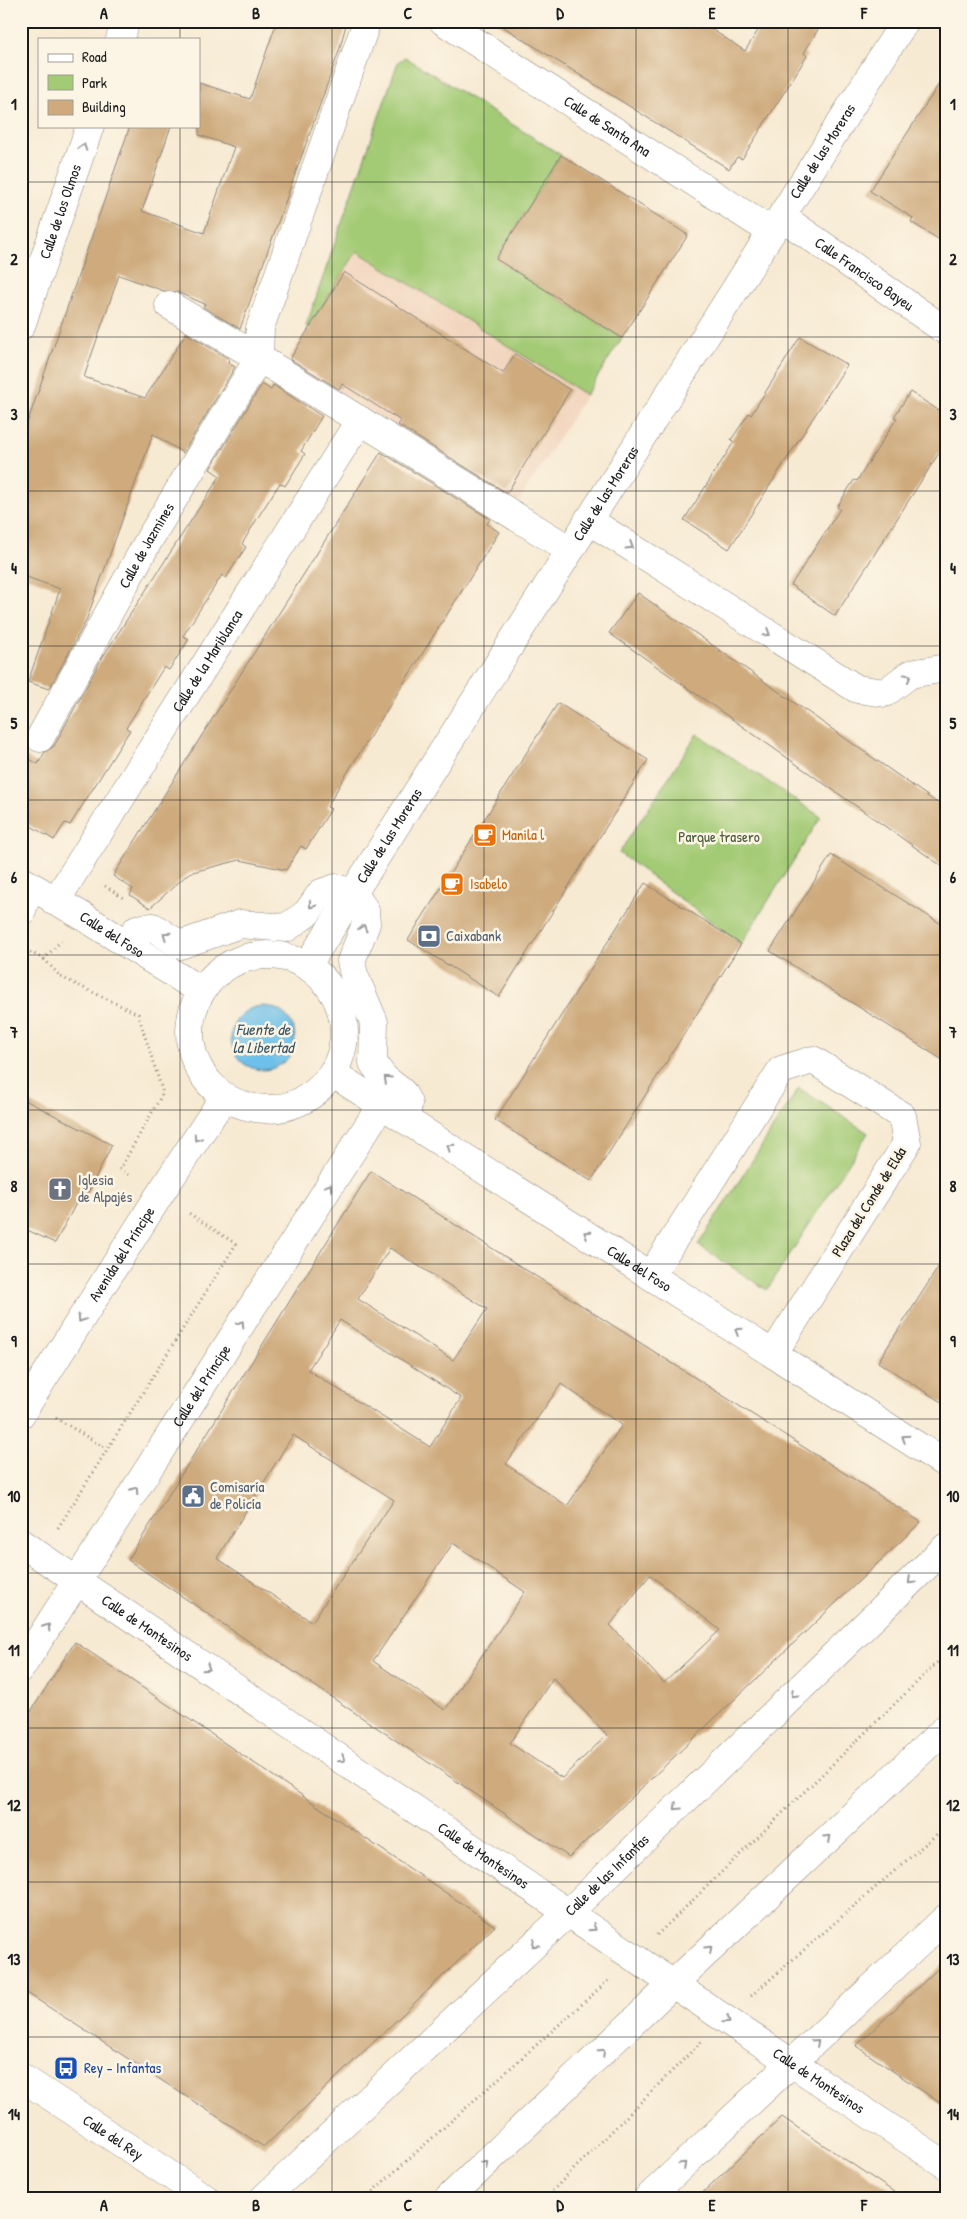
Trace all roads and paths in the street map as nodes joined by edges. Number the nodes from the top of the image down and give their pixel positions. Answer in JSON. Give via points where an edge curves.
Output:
{"nodes":[{"id":1,"x":126,"y":21,"type":"edge"},
{"id":2,"x":367,"y":21,"type":"edge"},
{"id":3,"x":443,"y":21,"type":"edge"},
{"id":4,"x":905,"y":21,"type":"edge"},
{"id":5,"x":120,"y":38,"type":"edge"},
{"id":6,"x":89,"y":128,"type":"edge"},
{"id":7,"x":777,"y":224,"type":"junction"},
{"id":8,"x":169,"y":304,"type":"dead end"},
{"id":9,"x":21,"y":326,"type":"edge"},
{"id":10,"x":946,"y":331,"type":"edge"},
{"id":11,"x":259,"y":358,"type":"junction"},
{"id":12,"x":360,"y":420,"type":"junction"},
{"id":13,"x":588,"y":520,"type":"junction"},
{"id":14,"x":570,"y":550,"type":"junction"},
{"id":15,"x":946,"y":668,"type":"edge"},
{"id":16,"x":40,"y":738,"type":"dead end"},
{"id":17,"x":77,"y":867,"type":"junction"},
{"id":18,"x":26,"y":883,"type":"edge"},
{"id":19,"x":353,"y":893,"type":"junction"},
{"id":20,"x":55,"y":902,"type":"junction"},
{"id":21,"x":21,"y":913,"type":"edge"},
{"id":22,"x":153,"y":927,"type":"junction"},
{"id":23,"x":126,"y":944,"type":"junction"},
{"id":24,"x":44,"y":959,"type":"dead end"},
{"id":25,"x":307,"y":966,"type":"junction"},
{"id":26,"x":201,"y":991,"type":"junction"},
{"id":27,"x":332,"y":1074,"type":"junction"},
{"id":28,"x":224,"y":1097,"type":"junction"},
{"id":29,"x":382,"y":1104,"type":"junction"},
{"id":30,"x":406,"y":1119,"type":"junction"},
{"id":31,"x":160,"y":1194,"type":"junction"},
{"id":32,"x":651,"y":1275,"type":"junction"},
{"id":33,"x":773,"y":1354,"type":"junction"},
{"id":34,"x":25,"y":1408,"type":"edge"},
{"id":35,"x":107,"y":1449,"type":"junction"},
{"id":36,"x":946,"y":1464,"type":"edge"},
{"id":37,"x":946,"y":1547,"type":"edge"},
{"id":38,"x":31,"y":1550,"type":"edge"},
{"id":39,"x":77,"y":1581,"type":"junction"},
{"id":40,"x":946,"y":1654,"type":"edge"},
{"id":41,"x":21,"y":1668,"type":"edge"},
{"id":42,"x":946,"y":1728,"type":"edge"},
{"id":43,"x":569,"y":1912,"type":"junction"},
{"id":44,"x":946,"y":1918,"type":"edge"},
{"id":45,"x":635,"y":1957,"type":"junction"},
{"id":46,"x":674,"y":1983,"type":"junction"},
{"id":47,"x":794,"y":2062,"type":"junction"},
{"id":48,"x":21,"y":2077,"type":"edge"},
{"id":49,"x":946,"y":2165,"type":"edge"},
{"id":50,"x":205,"y":2198,"type":"edge"},
{"id":51,"x":264,"y":2198,"type":"edge"},
{"id":52,"x":365,"y":2198,"type":"edge"},
{"id":53,"x":449,"y":2198,"type":"edge"},
{"id":54,"x":648,"y":2198,"type":"edge"}],
"edges":[{"from":1,"to":5,"type":"street"},
{"from":2,"to":11,"type":"street","via":[[260,328]]},
{"from":3,"to":7,"type":"street","name":"Calle de Santa Ana"},
{"from":4,"to":7,"type":"street","name":"Calle de las Moreras"},
{"from":9,"to":6,"type":"street","name":"Calle de los Olmos","one_way":true},
{"from":7,"to":10,"type":"street","name":"Calle Francisco Bayeu"},
{"from":7,"to":13,"type":"street","name":"Calle de las Moreras"},
{"from":8,"to":11,"type":"street"},
{"from":11,"to":12,"type":"street"},
{"from":11,"to":16,"type":"street","name":"Calle de Jazmines","via":[[150,538]]},
{"from":12,"to":14,"type":"street"},
{"from":12,"to":17,"type":"street","name":"Calle de la Mariblanca"},
{"from":13,"to":14,"type":"street","name":"Calle de las Moreras"},
{"from":13,"to":15,"type":"street","one_way":true,"via":[[857,689],[885,693],[910,674]]},
{"from":14,"to":19,"type":"street","name":"Calle de las Moreras"},
{"from":17,"to":20,"type":"street","name":"Calle de la Mariblanca"},
{"from":17,"to":22,"type":"path","via":[[135,905]]},
{"from":18,"to":20,"type":"street","name":"Calle del Foso"},
{"from":18,"to":21,"type":"street"},
{"from":19,"to":22,"type":"street","one_way":true,"via":[[336,888],[321,893],[306,913],[286,928],[240,924],[180,945]]},
{"from":19,"to":25,"type":"street","name":"Calle de las Moreras"},
{"from":30,"to":19,"type":"street","one_way":true,"via":[[408,1103],[402,1092],[384,1078],[373,1063],[374,1022],[354,975],[352,961],[366,924],[365,910]]},
{"from":20,"to":23,"type":"street","name":"Calle del Foso"},
{"from":22,"to":23,"type":"street","via":[[137,929]]},
{"from":23,"to":26,"type":"street","name":"Calle del Foso"},
{"from":24,"to":31,"type":"path","via":[[61,977],[138,1014],[163,1093],[120,1169]]},
{"from":25,"to":26,"type":"street","via":[[285,957],[260,955],[236,961],[215,975]]},
{"from":25,"to":27,"type":"street","via":[[326,983],[339,1005],[344,1030],[341,1055]]},
{"from":26,"to":28,"type":"street","via":[[191,1016],[190,1039],[195,1061],[206,1081]]},
{"from":27,"to":28,"type":"street","via":[[312,1095],[292,1105],[268,1110],[246,1107]]},
{"from":27,"to":29,"type":"street","name":"Calle del Foso"},
{"from":28,"to":31,"type":"street","name":"Avenida del Príncipe","one_way":true},
{"from":29,"to":30,"type":"street","name":"Calle del Foso"},
{"from":39,"to":29,"type":"street","name":"Calle del Príncipe","one_way":true},
{"from":32,"to":30,"type":"street","name":"Calle del Foso","one_way":true},
{"from":31,"to":34,"type":"street","name":"Avenida del Príncipe","one_way":true},
{"from":31,"to":35,"type":"path","via":[[236,1244]]},
{"from":33,"to":32,"type":"street","name":"Calle del Foso","one_way":true},
{"from":32,"to":33,"type":"street","name":"Plaza del Conde de Elda","via":[[781,1070],[813,1060],[902,1116],[907,1143]]},
{"from":36,"to":33,"type":"street","name":"Calle del Foso","one_way":true},
{"from":34,"to":35,"type":"path"},
{"from":35,"to":38,"type":"path"},
{"from":37,"to":43,"type":"street","name":"Calle de las Infantas","one_way":true},
{"from":38,"to":39,"type":"street","name":"Calle de Montesinos"},
{"from":41,"to":39,"type":"street","name":"Calle del Príncipe","one_way":true},
{"from":39,"to":43,"type":"street","name":"Calle de Montesinos","one_way":true},
{"from":40,"to":45,"type":"path"},
{"from":46,"to":42,"type":"street","one_way":true},
{"from":43,"to":45,"type":"street","name":"Calle de Montesinos","one_way":true},
{"from":43,"to":51,"type":"street","name":"Calle de las Infantas","one_way":true},
{"from":47,"to":44,"type":"street","one_way":true},
{"from":45,"to":46,"type":"street","name":"Calle de Montesinos"},
{"from":45,"to":52,"type":"path"},
{"from":46,"to":47,"type":"street","name":"Calle de Montesinos","one_way":true},
{"from":53,"to":46,"type":"street","one_way":true},
{"from":47,"to":49,"type":"street","name":"Calle de Montesinos"},
{"from":54,"to":47,"type":"street","one_way":true},
{"from":48,"to":50,"type":"street","name":"Calle del Rey"}]}
